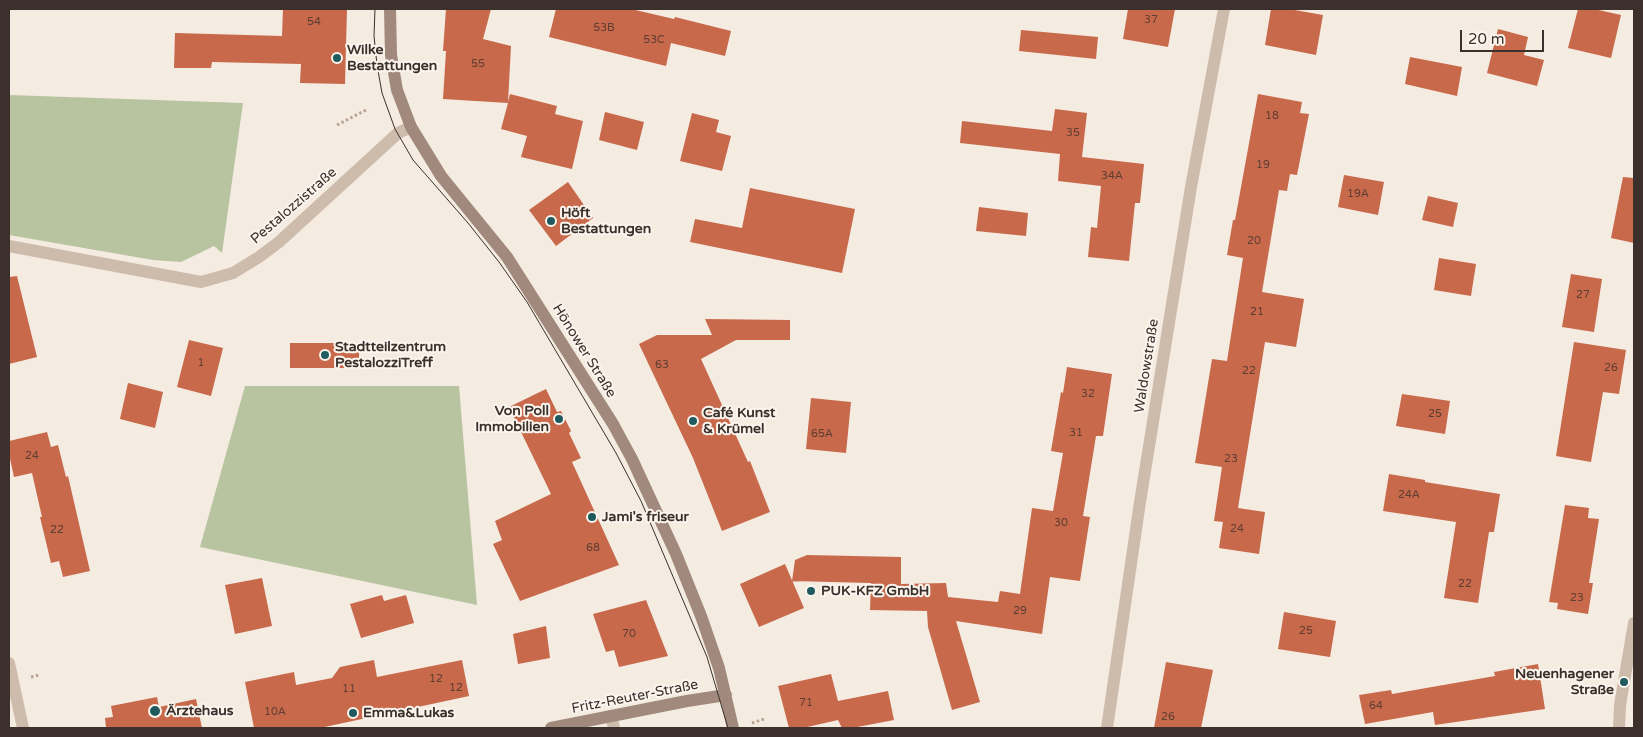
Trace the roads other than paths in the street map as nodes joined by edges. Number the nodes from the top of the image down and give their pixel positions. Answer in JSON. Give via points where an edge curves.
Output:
{"nodes":[{"id":1,"x":390,"y":9,"type":"edge"},
{"id":2,"x":1224,"y":9,"type":"edge"},
{"id":3,"x":411,"y":127,"type":"junction"},
{"id":4,"x":9,"y":246,"type":"edge"},
{"id":5,"x":1634,"y":624,"type":"edge"},
{"id":6,"x":9,"y":663,"type":"edge"},
{"id":7,"x":726,"y":695,"type":"junction"},
{"id":8,"x":613,"y":722,"type":"edge"},
{"id":9,"x":23,"y":728,"type":"edge"},
{"id":10,"x":551,"y":728,"type":"edge"},
{"id":11,"x":733,"y":728,"type":"edge"},
{"id":12,"x":1107,"y":728,"type":"edge"},
{"id":13,"x":1619,"y":728,"type":"edge"}],
"edges":[{"from":1,"to":3,"type":"main road","name":"Hönower Straße","via":[[390,55],[396,90]]},
{"from":2,"to":12,"type":"street","name":"Waldowstraße","via":[[1191,187]]},
{"from":3,"to":4,"type":"street","name":"Pestalozzistraße","via":[[398,133],[279,242],[233,273],[201,282]]},
{"from":3,"to":7,"type":"main road","name":"Hönower Straße","via":[[440,176],[507,257],[617,431],[676,554],[715,654]]},
{"from":5,"to":13,"type":"street"},
{"from":6,"to":9,"type":"street"},
{"from":7,"to":8,"type":"main road","name":"Fritz-Reuter-Straße"},
{"from":7,"to":11,"type":"main road","name":"Hönower Straße"},
{"from":8,"to":10,"type":"main road","name":"Fritz-Reuter-Straße"}]}
